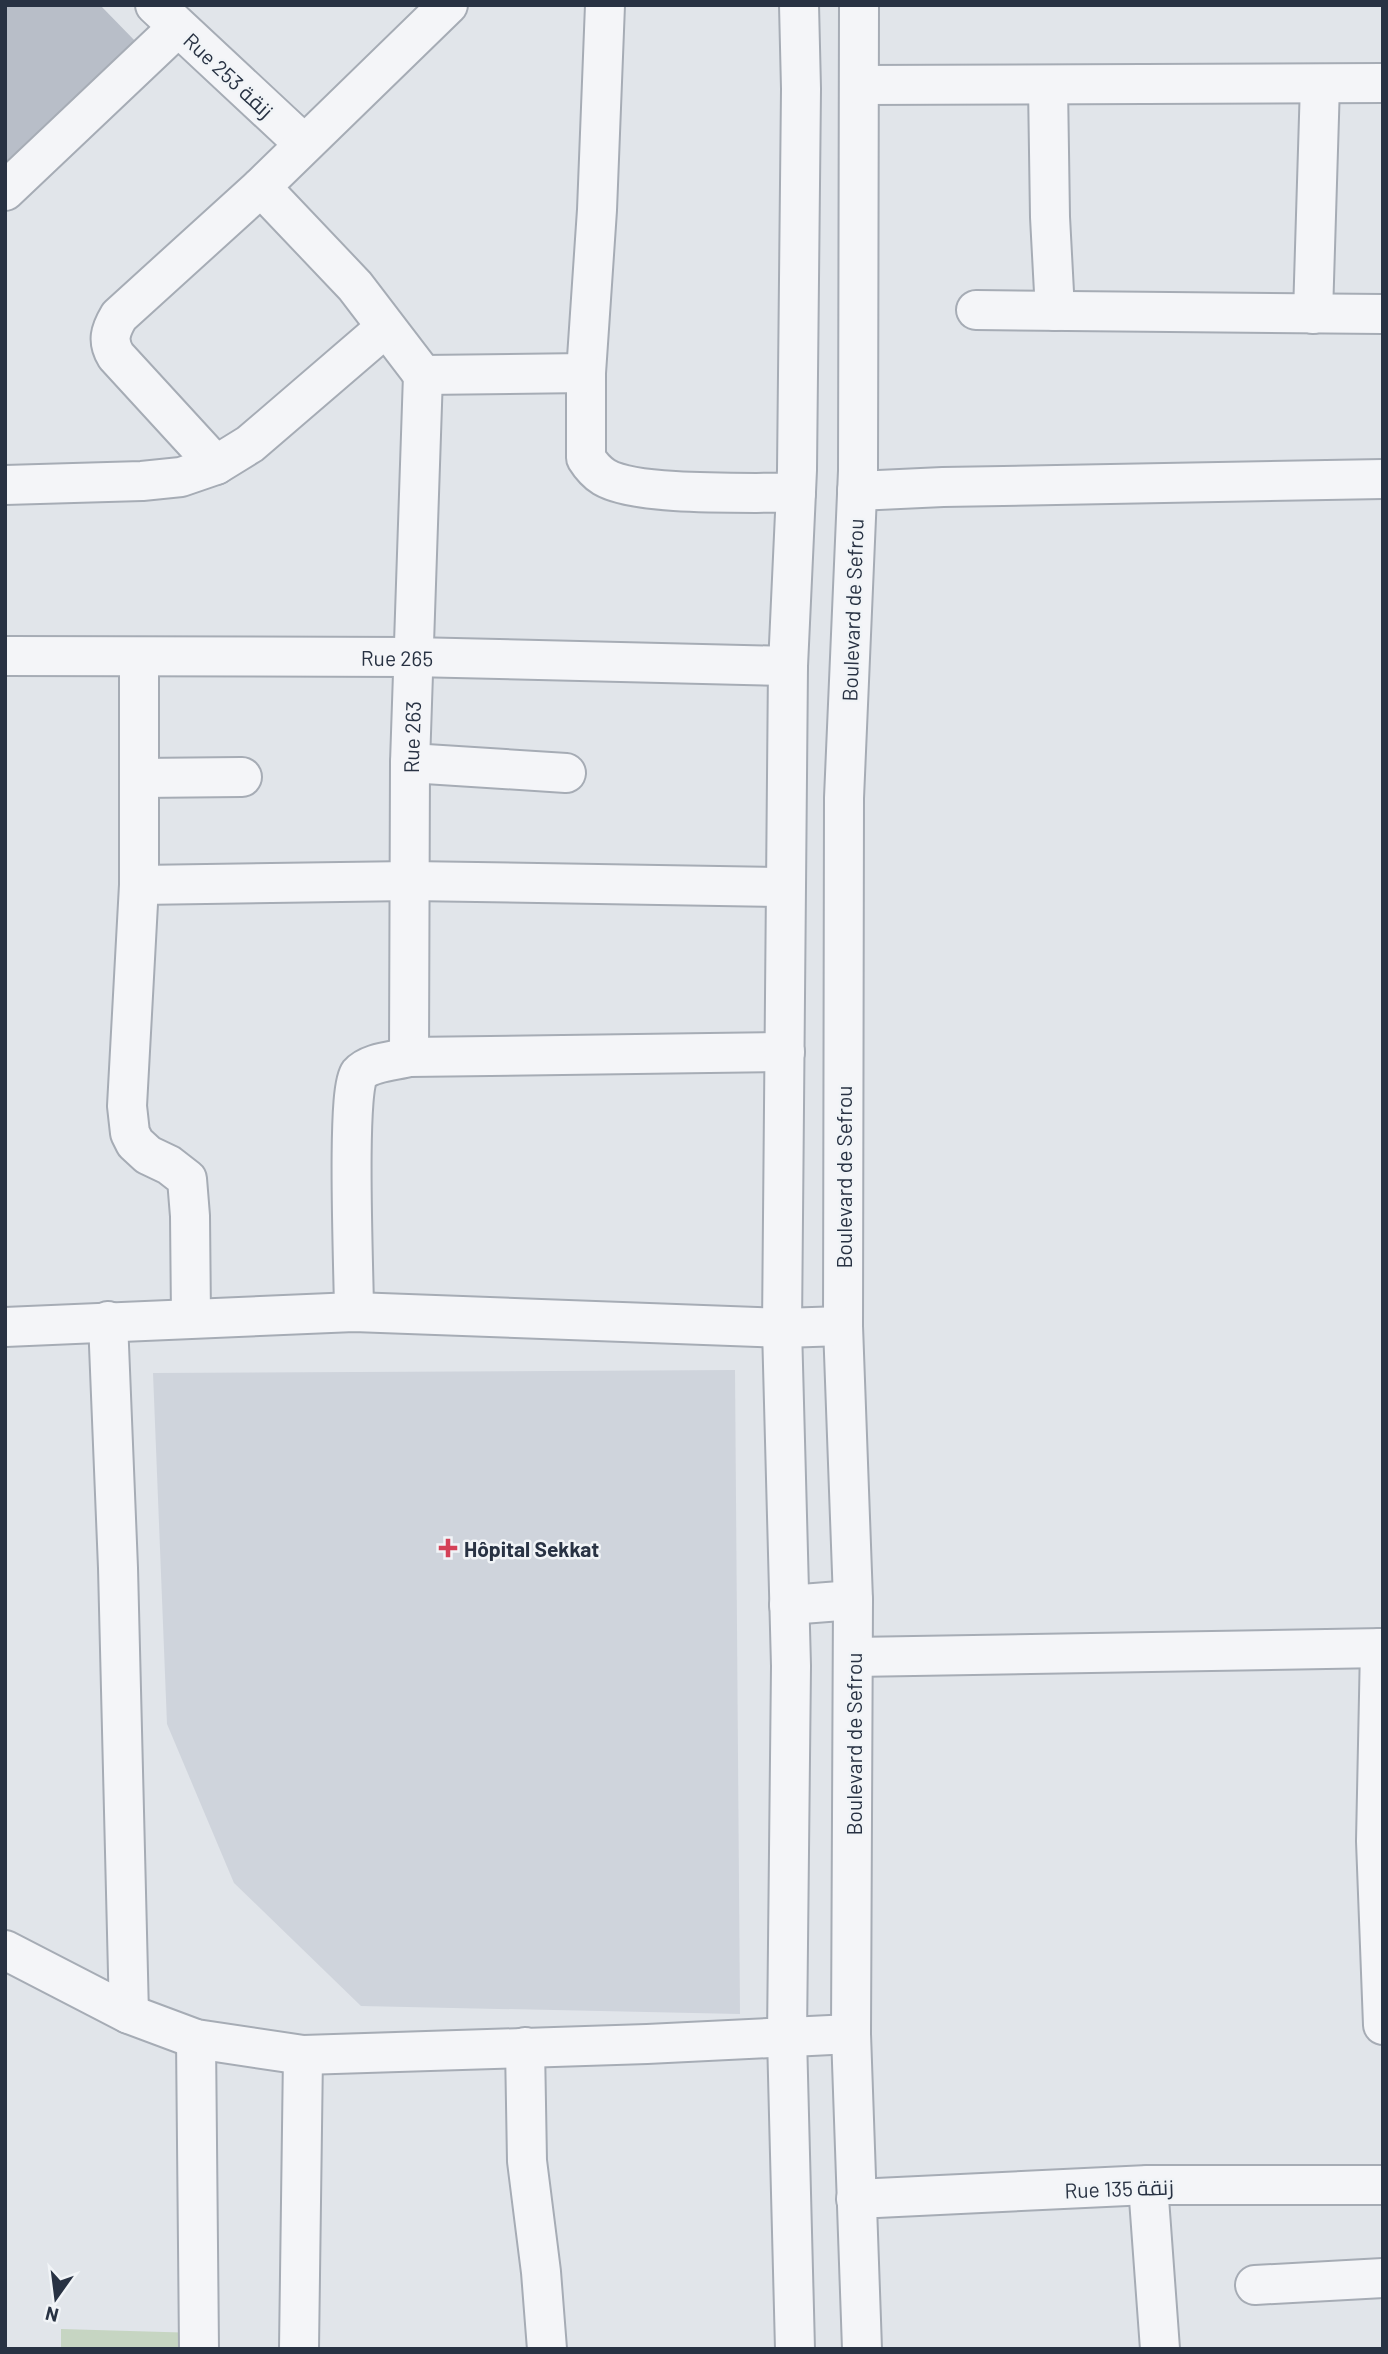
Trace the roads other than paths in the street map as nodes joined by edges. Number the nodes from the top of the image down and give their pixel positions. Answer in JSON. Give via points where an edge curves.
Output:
{"nodes":[{"id":1,"x":606,"y":5,"type":"edge"},
{"id":2,"x":799,"y":5,"type":"edge"},
{"id":3,"x":859,"y":5,"type":"edge"},
{"id":4,"x":431,"y":11,"type":"edge"},
{"id":5,"x":166,"y":16,"type":"edge"},
{"id":6,"x":1320,"y":83,"type":"junction"},
{"id":7,"x":1383,"y":83,"type":"edge"},
{"id":8,"x":860,"y":85,"type":"junction"},
{"id":9,"x":1048,"y":86,"type":"junction"},
{"id":10,"x":303,"y":144,"type":"junction"},
{"id":11,"x":261,"y":187,"type":"junction"},
{"id":12,"x":5,"y":191,"type":"edge"},
{"id":13,"x":976,"y":310,"type":"dead end"},
{"id":14,"x":1055,"y":311,"type":"junction"},
{"id":15,"x":1313,"y":314,"type":"junction"},
{"id":16,"x":1383,"y":314,"type":"edge"},
{"id":17,"x":385,"y":328,"type":"junction"},
{"id":18,"x":586,"y":373,"type":"junction"},
{"id":19,"x":423,"y":375,"type":"junction"},
{"id":20,"x":216,"y":465,"type":"junction"},
{"id":21,"x":1383,"y":479,"type":"edge"},
{"id":22,"x":5,"y":485,"type":"edge"},
{"id":23,"x":857,"y":491,"type":"junction"},
{"id":24,"x":796,"y":493,"type":"junction"},
{"id":25,"x":792,"y":580,"type":"junction"},
{"id":26,"x":852,"y":581,"type":"junction"},
{"id":27,"x":5,"y":656,"type":"edge"},
{"id":28,"x":139,"y":656,"type":"junction"},
{"id":29,"x":412,"y":657,"type":"junction"},
{"id":30,"x":788,"y":666,"type":"junction"},
{"id":31,"x":410,"y":763,"type":"junction"},
{"id":32,"x":566,"y":773,"type":"dead end"},
{"id":33,"x":242,"y":777,"type":"dead end"},
{"id":34,"x":140,"y":778,"type":"junction"},
{"id":35,"x":410,"y":881,"type":"junction"},
{"id":36,"x":139,"y":885,"type":"junction"},
{"id":37,"x":785,"y":887,"type":"junction"},
{"id":38,"x":785,"y":1052,"type":"junction"},
{"id":39,"x":410,"y":1057,"type":"junction"},
{"id":40,"x":354,"y":1312,"type":"junction"},
{"id":41,"x":191,"y":1317,"type":"junction"},
{"id":42,"x":108,"y":1321,"type":"junction"},
{"id":43,"x":843,"y":1326,"type":"junction"},
{"id":44,"x":5,"y":1327,"type":"edge"},
{"id":45,"x":782,"y":1328,"type":"junction"},
{"id":46,"x":853,"y":1600,"type":"junction"},
{"id":47,"x":789,"y":1605,"type":"junction"},
{"id":48,"x":1381,"y":1648,"type":"edge"},
{"id":49,"x":854,"y":1657,"type":"junction"},
{"id":50,"x":1380,"y":1841,"type":"edge"},
{"id":51,"x":5,"y":1950,"type":"edge"},
{"id":52,"x":1382,"y":2010,"type":"edge"},
{"id":53,"x":129,"y":2014,"type":"junction"},
{"id":54,"x":1383,"y":2025,"type":"edge"},
{"id":55,"x":851,"y":2034,"type":"junction"},
{"id":56,"x":787,"y":2037,"type":"junction"},
{"id":57,"x":196,"y":2039,"type":"junction"},
{"id":58,"x":526,"y":2047,"type":"junction"},
{"id":59,"x":303,"y":2055,"type":"junction"},
{"id":60,"x":1383,"y":2185,"type":"edge"},
{"id":61,"x":1149,"y":2186,"type":"junction"},
{"id":62,"x":856,"y":2199,"type":"junction"},
{"id":63,"x":1383,"y":2278,"type":"edge"},
{"id":64,"x":1255,"y":2285,"type":"dead end"},
{"id":65,"x":199,"y":2349,"type":"edge"},
{"id":66,"x":299,"y":2349,"type":"edge"},
{"id":67,"x":547,"y":2349,"type":"edge"},
{"id":68,"x":795,"y":2349,"type":"edge"},
{"id":69,"x":862,"y":2349,"type":"edge"},
{"id":70,"x":1160,"y":2349,"type":"edge"}],
"edges":[{"from":1,"to":18,"type":"street"},
{"from":2,"to":24,"type":"street"},
{"from":3,"to":8,"type":"street","name":"Boulevard de Sefrou"},
{"from":4,"to":10,"type":"street"},
{"from":5,"to":10,"type":"street","name":"Rue 253 زنقة"},
{"from":5,"to":12,"type":"street"},
{"from":6,"to":7,"type":"street"},
{"from":6,"to":9,"type":"street"},
{"from":6,"to":15,"type":"street"},
{"from":8,"to":9,"type":"street"},
{"from":8,"to":23,"type":"street","name":"Boulevard de Sefrou"},
{"from":9,"to":14,"type":"street"},
{"from":10,"to":11,"type":"street"},
{"from":11,"to":17,"type":"street","via":[[355,286]]},
{"from":11,"to":20,"type":"street","via":[[119,316],[111,329],[116,356]]},
{"from":13,"to":14,"type":"street"},
{"from":14,"to":15,"type":"street"},
{"from":15,"to":16,"type":"street"},
{"from":17,"to":19,"type":"street"},
{"from":17,"to":20,"type":"street","via":[[250,444]]},
{"from":18,"to":19,"type":"street"},
{"from":18,"to":24,"type":"street","via":[[586,458],[592,469],[606,478],[651,489]]},
{"from":19,"to":29,"type":"street","name":"Rue 263"},
{"from":20,"to":22,"type":"street","via":[[181,477],[142,481]]},
{"from":21,"to":23,"type":"street"},
{"from":23,"to":26,"type":"street","name":"Boulevard de Sefrou"},
{"from":24,"to":25,"type":"street"},
{"from":25,"to":26,"type":"street"},
{"from":25,"to":30,"type":"street"},
{"from":26,"to":43,"type":"street","name":"Boulevard de Sefrou","via":[[844,798]]},
{"from":27,"to":28,"type":"street","name":"Rue 265"},
{"from":28,"to":29,"type":"street","name":"Rue 265"},
{"from":28,"to":34,"type":"street"},
{"from":29,"to":30,"type":"street","name":"Rue 265"},
{"from":29,"to":31,"type":"street","name":"Rue 263"},
{"from":30,"to":37,"type":"street"},
{"from":31,"to":32,"type":"street"},
{"from":31,"to":35,"type":"street","name":"Rue 263"},
{"from":33,"to":34,"type":"street"},
{"from":34,"to":36,"type":"street"},
{"from":35,"to":36,"type":"street"},
{"from":35,"to":37,"type":"street"},
{"from":35,"to":39,"type":"street","name":"Rue 263"},
{"from":36,"to":41,"type":"street","via":[[127,1106],[130,1133],[148,1155],[187,1179]]},
{"from":37,"to":38,"type":"street"},
{"from":38,"to":39,"type":"street"},
{"from":38,"to":45,"type":"street"},
{"from":39,"to":40,"type":"street","via":[[364,1069],[354,1086]]},
{"from":40,"to":41,"type":"street"},
{"from":40,"to":45,"type":"street"},
{"from":41,"to":42,"type":"street"},
{"from":42,"to":44,"type":"street"},
{"from":42,"to":53,"type":"street"},
{"from":43,"to":45,"type":"street"},
{"from":43,"to":46,"type":"street","name":"Boulevard de Sefrou"},
{"from":45,"to":47,"type":"street"},
{"from":46,"to":47,"type":"street"},
{"from":46,"to":49,"type":"street","name":"Boulevard de Sefrou"},
{"from":47,"to":56,"type":"street"},
{"from":48,"to":49,"type":"street"},
{"from":48,"to":50,"type":"street"},
{"from":49,"to":55,"type":"street","name":"Boulevard de Sefrou"},
{"from":50,"to":52,"type":"street"},
{"from":51,"to":53,"type":"street"},
{"from":52,"to":54,"type":"street"},
{"from":53,"to":57,"type":"street"},
{"from":55,"to":56,"type":"street"},
{"from":55,"to":62,"type":"street","name":"Boulevard de Sefrou"},
{"from":56,"to":58,"type":"street"},
{"from":56,"to":68,"type":"street"},
{"from":57,"to":59,"type":"street"},
{"from":57,"to":65,"type":"street"},
{"from":58,"to":59,"type":"street"},
{"from":58,"to":67,"type":"street","via":[[527,2161]]},
{"from":59,"to":66,"type":"street"},
{"from":60,"to":61,"type":"street","name":"Rue 135 زنقة"},
{"from":61,"to":62,"type":"street","name":"Rue 135 زنقة"},
{"from":61,"to":70,"type":"street"},
{"from":62,"to":69,"type":"street","name":"Boulevard de Sefrou"},
{"from":63,"to":64,"type":"street"}]}
